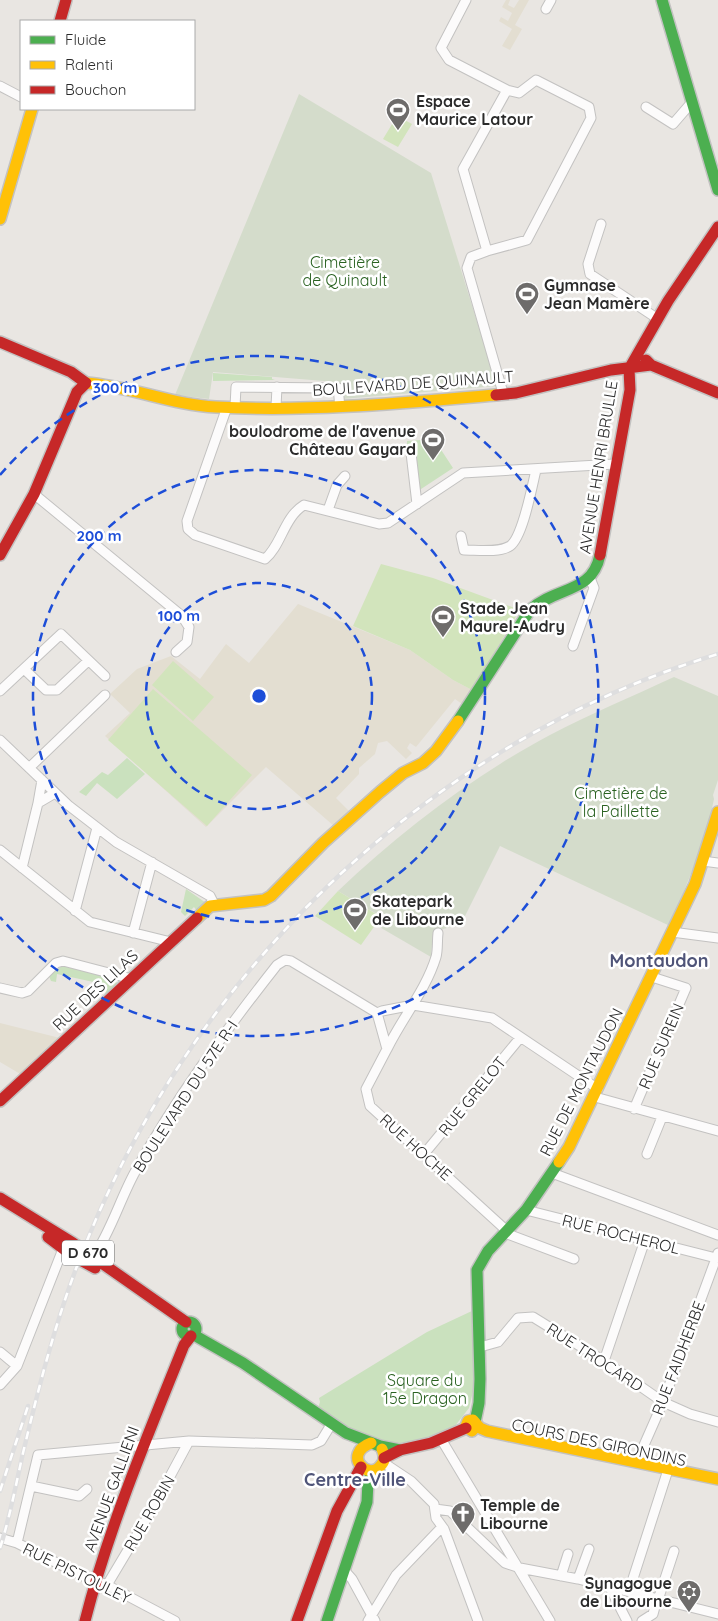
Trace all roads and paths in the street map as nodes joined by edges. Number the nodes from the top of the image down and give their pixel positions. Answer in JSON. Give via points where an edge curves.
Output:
{"nodes":[{"id":1,"x":66,"y":0,"type":"edge"},
{"id":2,"x":466,"y":0,"type":"edge"},
{"id":3,"x":551,"y":0,"type":"edge"},
{"id":4,"x":662,"y":0,"type":"edge"},
{"id":5,"x":546,"y":9,"type":"dead end"},
{"id":6,"x":60,"y":20,"type":"edge"},
{"id":7,"x":0,"y":86,"type":"edge"},
{"id":8,"x":507,"y":90,"type":"junction"},
{"id":9,"x":20,"y":96,"type":"edge"},
{"id":10,"x":692,"y":102,"type":"junction"},
{"id":11,"x":646,"y":107,"type":"dead end"},
{"id":12,"x":32,"y":110,"type":"edge"},
{"id":13,"x":718,"y":190,"type":"edge"},
{"id":14,"x":1,"y":216,"type":"edge"},
{"id":15,"x":601,"y":224,"type":"dead end"},
{"id":16,"x":718,"y":227,"type":"edge"},
{"id":17,"x":487,"y":251,"type":"junction"},
{"id":18,"x":658,"y":318,"type":"junction"},
{"id":19,"x":0,"y":342,"type":"edge"},
{"id":20,"x":641,"y":349,"type":"junction"},
{"id":21,"x":651,"y":365,"type":"junction"},
{"id":22,"x":629,"y":369,"type":"junction"},
{"id":23,"x":86,"y":383,"type":"junction"},
{"id":24,"x":277,"y":387,"type":"junction"},
{"id":25,"x":718,"y":393,"type":"edge"},
{"id":26,"x":503,"y":394,"type":"junction"},
{"id":27,"x":231,"y":407,"type":"junction"},
{"id":28,"x":276,"y":407,"type":"junction"},
{"id":29,"x":340,"y":407,"type":"junction"},
{"id":30,"x":411,"y":453,"type":"dead end"},
{"id":31,"x":615,"y":464,"type":"junction"},
{"id":32,"x":536,"y":470,"type":"junction"},
{"id":33,"x":345,"y":476,"type":"dead end"},
{"id":34,"x":34,"y":494,"type":"junction"},
{"id":35,"x":417,"y":504,"type":"junction"},
{"id":36,"x":328,"y":510,"type":"junction"},
{"id":37,"x":461,"y":536,"type":"dead end"},
{"id":38,"x":0,"y":555,"type":"edge"},
{"id":39,"x":590,"y":578,"type":"junction"},
{"id":40,"x":573,"y":646,"type":"dead end"},
{"id":41,"x":176,"y":652,"type":"dead end"},
{"id":42,"x":88,"y":661,"type":"junction"},
{"id":43,"x":24,"y":669,"type":"junction"},
{"id":44,"x":105,"y":676,"type":"dead end"},
{"id":45,"x":0,"y":690,"type":"edge"},
{"id":46,"x":105,"y":695,"type":"dead end"},
{"id":47,"x":0,"y":740,"type":"edge"},
{"id":48,"x":29,"y":768,"type":"junction"},
{"id":49,"x":42,"y":780,"type":"junction"},
{"id":50,"x":55,"y":793,"type":"junction"},
{"id":51,"x":38,"y":803,"type":"junction"},
{"id":52,"x":718,"y":812,"type":"edge"},
{"id":53,"x":97,"y":828,"type":"junction"},
{"id":54,"x":108,"y":836,"type":"junction"},
{"id":55,"x":92,"y":847,"type":"junction"},
{"id":56,"x":0,"y":850,"type":"edge"},
{"id":57,"x":703,"y":861,"type":"junction"},
{"id":58,"x":152,"y":862,"type":"junction"},
{"id":59,"x":718,"y":863,"type":"edge"},
{"id":60,"x":22,"y":868,"type":"junction"},
{"id":61,"x":214,"y":904,"type":"junction"},
{"id":62,"x":75,"y":911,"type":"junction"},
{"id":63,"x":672,"y":932,"type":"junction"},
{"id":64,"x":133,"y":933,"type":"junction"},
{"id":65,"x":438,"y":933,"type":"dead end"},
{"id":66,"x":718,"y":938,"type":"edge"},
{"id":67,"x":171,"y":942,"type":"junction"},
{"id":68,"x":652,"y":977,"type":"junction"},
{"id":69,"x":132,"y":978,"type":"junction"},
{"id":70,"x":0,"y":988,"type":"edge"},
{"id":71,"x":414,"y":1005,"type":"junction"},
{"id":72,"x":377,"y":1013,"type":"junction"},
{"id":73,"x":520,"y":1038,"type":"junction"},
{"id":74,"x":386,"y":1048,"type":"junction"},
{"id":75,"x":597,"y":1093,"type":"junction"},
{"id":76,"x":0,"y":1101,"type":"edge"},
{"id":77,"x":634,"y":1109,"type":"junction"},
{"id":78,"x":662,"y":1117,"type":"junction"},
{"id":79,"x":718,"y":1131,"type":"edge"},
{"id":80,"x":424,"y":1154,"type":"junction"},
{"id":81,"x":647,"y":1154,"type":"dead end"},
{"id":82,"x":552,"y":1172,"type":"junction"},
{"id":83,"x":0,"y":1198,"type":"edge"},
{"id":84,"x":0,"y":1204,"type":"edge"},
{"id":85,"x":526,"y":1210,"type":"junction"},
{"id":86,"x":506,"y":1232,"type":"junction"},
{"id":87,"x":718,"y":1235,"type":"edge"},
{"id":88,"x":646,"y":1240,"type":"junction"},
{"id":89,"x":63,"y":1249,"type":"junction"},
{"id":90,"x":717,"y":1256,"type":"edge"},
{"id":91,"x":93,"y":1257,"type":"junction"},
{"id":92,"x":574,"y":1259,"type":"dead end"},
{"id":93,"x":189,"y":1330,"type":"junction"},
{"id":94,"x":480,"y":1351,"type":"junction"},
{"id":95,"x":0,"y":1352,"type":"edge"},
{"id":96,"x":604,"y":1361,"type":"junction"},
{"id":97,"x":16,"y":1366,"type":"junction"},
{"id":98,"x":0,"y":1385,"type":"edge"},
{"id":99,"x":663,"y":1402,"type":"junction"},
{"id":100,"x":718,"y":1422,"type":"edge"},
{"id":101,"x":332,"y":1423,"type":"junction"},
{"id":102,"x":472,"y":1425,"type":"junction"},
{"id":103,"x":346,"y":1433,"type":"junction"},
{"id":104,"x":441,"y":1439,"type":"junction"},
{"id":105,"x":189,"y":1441,"type":"junction"},
{"id":106,"x":144,"y":1444,"type":"junction"},
{"id":107,"x":375,"y":1445,"type":"junction"},
{"id":108,"x":400,"y":1450,"type":"junction"},
{"id":109,"x":358,"y":1451,"type":"junction"},
{"id":110,"x":384,"y":1460,"type":"junction"},
{"id":111,"x":637,"y":1461,"type":"junction"},
{"id":112,"x":361,"y":1467,"type":"junction"},
{"id":113,"x":374,"y":1471,"type":"junction"},
{"id":114,"x":666,"y":1474,"type":"junction"},
{"id":115,"x":718,"y":1479,"type":"edge"},
{"id":116,"x":718,"y":1484,"type":"edge"},
{"id":117,"x":31,"y":1486,"type":"junction"},
{"id":118,"x":87,"y":1489,"type":"dead end"},
{"id":119,"x":435,"y":1509,"type":"junction"},
{"id":120,"x":442,"y":1527,"type":"junction"},
{"id":121,"x":3,"y":1539,"type":"edge"},
{"id":122,"x":16,"y":1543,"type":"junction"},
{"id":123,"x":589,"y":1549,"type":"dead end"},
{"id":124,"x":674,"y":1552,"type":"dead end"},
{"id":125,"x":510,"y":1553,"type":"junction"},
{"id":126,"x":568,"y":1554,"type":"dead end"},
{"id":127,"x":502,"y":1560,"type":"junction"},
{"id":128,"x":520,"y":1568,"type":"junction"},
{"id":129,"x":344,"y":1570,"type":"junction"},
{"id":130,"x":561,"y":1576,"type":"junction"},
{"id":131,"x":578,"y":1579,"type":"junction"},
{"id":132,"x":95,"y":1581,"type":"junction"},
{"id":133,"x":106,"y":1585,"type":"junction"},
{"id":134,"x":608,"y":1586,"type":"junction"},
{"id":135,"x":629,"y":1591,"type":"junction"},
{"id":136,"x":658,"y":1599,"type":"junction"},
{"id":137,"x":718,"y":1614,"type":"edge"},
{"id":138,"x":371,"y":1618,"type":"edge"},
{"id":139,"x":85,"y":1621,"type":"edge"},
{"id":140,"x":175,"y":1621,"type":"edge"},
{"id":141,"x":297,"y":1621,"type":"edge"},
{"id":142,"x":327,"y":1621,"type":"edge"},
{"id":143,"x":478,"y":1621,"type":"edge"},
{"id":144,"x":550,"y":1621,"type":"edge"},
{"id":145,"x":627,"y":1621,"type":"edge"},
{"id":146,"x":642,"y":1621,"type":"edge"}],
"edges":[{"from":1,"to":6,"type":"main road"},
{"from":2,"to":8,"type":"street","via":[[441,48],[449,60]]},
{"from":3,"to":5,"type":"street"},
{"from":4,"to":10,"type":"main road"},
{"from":7,"to":9,"type":"street"},
{"from":8,"to":17,"type":"street","via":[[463,169]]},
{"from":8,"to":17,"type":"street","via":[[520,93],[536,80],[589,107],[591,118],[527,240]]},
{"from":10,"to":11,"type":"street","via":[[673,124]]},
{"from":10,"to":13,"type":"main road"},
{"from":12,"to":14,"type":"main road"},
{"from":15,"to":18,"type":"street","via":[[588,264],[590,274]]},
{"from":16,"to":18,"type":"main road","name":"AVENUE HENRI BRULLE"},
{"from":17,"to":26,"type":"street","via":[[471,256],[467,268]]},
{"from":18,"to":20,"type":"main road","name":"AVENUE HENRI BRULLE"},
{"from":19,"to":23,"type":"main road","via":[[72,372]]},
{"from":20,"to":21,"type":"main road","via":[[643,358]]},
{"from":20,"to":22,"type":"main road","name":"AVENUE HENRI BRULLE"},
{"from":21,"to":22,"type":"main road","name":"BOULEVARD DE QUINAULT"},
{"from":21,"to":25,"type":"main road"},
{"from":22,"to":26,"type":"main road","name":"BOULEVARD DE QUINAULT","via":[[611,370]]},
{"from":22,"to":31,"type":"main road","name":"AVENUE HENRI BRULLE","via":[[630,390]]},
{"from":23,"to":27,"type":"main road","name":"BOULEVARD DE QUINAULT","via":[[103,384],[172,401]]},
{"from":23,"to":34,"type":"main road","via":[[77,392]]},
{"from":24,"to":27,"type":"street","via":[[236,387]]},
{"from":24,"to":28,"type":"street"},
{"from":24,"to":29,"type":"street","via":[[338,388]]},
{"from":26,"to":29,"type":"main road","name":"BOULEVARD DE QUINAULT"},
{"from":27,"to":28,"type":"main road","name":"BOULEVARD DE QUINAULT"},
{"from":27,"to":36,"type":"street","via":[[187,521],[188,529],[195,535],[266,558],[297,509],[304,505]]},
{"from":28,"to":29,"type":"main road","name":"BOULEVARD DE QUINAULT"},
{"from":30,"to":35,"type":"street"},
{"from":31,"to":32,"type":"street"},
{"from":31,"to":39,"type":"main road","name":"AVENUE HENRI BRULLE","via":[[600,556],[597,569]]},
{"from":32,"to":35,"type":"street","via":[[463,473]]},
{"from":32,"to":37,"type":"street","via":[[518,536],[510,546],[464,550]]},
{"from":33,"to":36,"type":"street","via":[[337,485]]},
{"from":34,"to":38,"type":"main road"},
{"from":34,"to":41,"type":"street","via":[[182,616],[189,627],[187,642]]},
{"from":35,"to":36,"type":"street","via":[[388,523],[379,524]]},
{"from":39,"to":40,"type":"street","via":[[594,588]]},
{"from":39,"to":61,"type":"main road","name":"AVENUE HENRI BRULLE","via":[[536,603],[436,751],[373,798],[271,896],[264,900]]},
{"from":42,"to":43,"type":"street","via":[[58,690],[46,690]]},
{"from":42,"to":43,"type":"street","via":[[61,634]]},
{"from":42,"to":44,"type":"street"},
{"from":43,"to":45,"type":"street"},
{"from":46,"to":48,"type":"street"},
{"from":47,"to":48,"type":"street"},
{"from":48,"to":49,"type":"street"},
{"from":49,"to":50,"type":"street"},
{"from":49,"to":51,"type":"street"},
{"from":50,"to":51,"type":"street"},
{"from":50,"to":53,"type":"street"},
{"from":51,"to":60,"type":"street"},
{"from":52,"to":57,"type":"main road","name":"RUE DE MONTAUDON"},
{"from":53,"to":54,"type":"street"},
{"from":53,"to":55,"type":"street"},
{"from":54,"to":55,"type":"street"},
{"from":54,"to":58,"type":"street"},
{"from":55,"to":62,"type":"street"},
{"from":56,"to":60,"type":"street"},
{"from":57,"to":59,"type":"street"},
{"from":57,"to":63,"type":"main road","name":"RUE DE MONTAUDON"},
{"from":58,"to":61,"type":"street","via":[[210,896]]},
{"from":58,"to":64,"type":"street"},
{"from":60,"to":62,"type":"street"},
{"from":61,"to":67,"type":"main road","name":"RUE DES LILAS"},
{"from":62,"to":64,"type":"street","via":[[90,922]]},
{"from":63,"to":66,"type":"street"},
{"from":63,"to":68,"type":"main road","name":"RUE DE MONTAUDON"},
{"from":64,"to":67,"type":"street"},
{"from":65,"to":71,"type":"street","name":"RUE HOCHE","via":[[437,956]]},
{"from":67,"to":69,"type":"main road","name":"RUE DES LILAS"},
{"from":68,"to":75,"type":"main road","name":"RUE DE MONTAUDON"},
{"from":68,"to":77,"type":"street","name":"RUE SUREIN","via":[[686,988]]},
{"from":69,"to":70,"type":"street","via":[[63,961],[56,963],[28,991]]},
{"from":69,"to":76,"type":"main road","name":"RUE DES LILAS"},
{"from":71,"to":72,"type":"street"},
{"from":71,"to":73,"type":"street","via":[[492,1018]]},
{"from":71,"to":74,"type":"street","name":"RUE HOCHE"},
{"from":72,"to":74,"type":"street"},
{"from":72,"to":91,"type":"street","name":"BOULEVARD DU 57E R-I","via":[[291,961],[285,960],[277,965],[227,1028],[175,1105],[135,1172]]},
{"from":73,"to":75,"type":"street"},
{"from":73,"to":80,"type":"street","name":"RUE GRELOT"},
{"from":74,"to":80,"type":"street","name":"RUE HOCHE","via":[[366,1089],[370,1106]]},
{"from":75,"to":77,"type":"street"},
{"from":75,"to":82,"type":"main road","name":"RUE DE MONTAUDON"},
{"from":77,"to":78,"type":"street"},
{"from":78,"to":79,"type":"street"},
{"from":78,"to":81,"type":"street"},
{"from":80,"to":86,"type":"street","name":"RUE HOCHE"},
{"from":82,"to":85,"type":"main road","name":"RUE DE MONTAUDON"},
{"from":82,"to":87,"type":"street"},
{"from":83,"to":91,"type":"main road","number":"D 670"},
{"from":84,"to":89,"type":"main road","number":"D 670"},
{"from":85,"to":86,"type":"main road","name":"RUE DE MONTAUDON"},
{"from":85,"to":88,"type":"street","name":"RUE ROCHEROL"},
{"from":86,"to":92,"type":"street"},
{"from":86,"to":94,"type":"main road","name":"RUE DE MONTAUDON","via":[[488,1251],[477,1270]]},
{"from":88,"to":90,"type":"street","name":"RUE ROCHEROL"},
{"from":88,"to":96,"type":"street"},
{"from":89,"to":93,"type":"main road","number":"D 670"},
{"from":89,"to":97,"type":"street"},
{"from":90,"to":99,"type":"street","name":"RUE FAIDHERBE"},
{"from":91,"to":93,"type":"main road","number":"D 670"},
{"from":93,"to":101,"type":"main road","number":"D 670","via":[[220,1339],[244,1363]]},
{"from":93,"to":106,"type":"main road","name":"AVENUE GALLIENI"},
{"from":94,"to":96,"type":"street","name":"RUE TROCARD","via":[[498,1342],[518,1318],[528,1316]]},
{"from":94,"to":102,"type":"main road","name":"RUE DE MONTAUDON","via":[[480,1379]]},
{"from":95,"to":97,"type":"street"},
{"from":96,"to":99,"type":"street","name":"RUE TROCARD"},
{"from":97,"to":98,"type":"street"},
{"from":99,"to":100,"type":"street","name":"RUE TROCARD"},
{"from":99,"to":111,"type":"street","name":"RUE FAIDHERBE"},
{"from":101,"to":103,"type":"main road","number":"D 670"},
{"from":101,"to":105,"type":"street","via":[[315,1445]]},
{"from":102,"to":104,"type":"main road"},
{"from":102,"to":111,"type":"main road","name":"COURS DES GIRONDINS","via":[[487,1431]]},
{"from":102,"to":114,"type":"main road","name":"COURS DES GIRONDINS"},
{"from":103,"to":107,"type":"main road","number":"D 670"},
{"from":103,"to":109,"type":"main road","number":"D 670"},
{"from":104,"to":108,"type":"main road"},
{"from":104,"to":125,"type":"street"},
{"from":105,"to":106,"type":"street"},
{"from":105,"to":133,"type":"street","name":"RUE ROBIN"},
{"from":106,"to":117,"type":"street","via":[[38,1455]]},
{"from":106,"to":132,"type":"main road","name":"AVENUE GALLIENI"},
{"from":107,"to":108,"type":"main road"},
{"from":107,"to":109,"type":"main road","via":[[365,1444]]},
{"from":107,"to":110,"type":"main road"},
{"from":108,"to":110,"type":"main road"},
{"from":109,"to":112,"type":"main road","via":[[357,1461]]},
{"from":110,"to":113,"type":"main road"},
{"from":110,"to":119,"type":"street","via":[[411,1481]]},
{"from":111,"to":115,"type":"main road","name":"COURS DES GIRONDINS"},
{"from":112,"to":113,"type":"main road"},
{"from":112,"to":141,"type":"main road","via":[[337,1511]]},
{"from":113,"to":129,"type":"main road","via":[[368,1481],[367,1502]]},
{"from":114,"to":116,"type":"main road","name":"COURS DES GIRONDINS"},
{"from":114,"to":135,"type":"street"},
{"from":117,"to":118,"type":"street","via":[[79,1496]]},
{"from":117,"to":122,"type":"street"},
{"from":119,"to":120,"type":"street"},
{"from":119,"to":127,"type":"street","via":[[450,1510]]},
{"from":120,"to":138,"type":"street","via":[[396,1575]]},
{"from":120,"to":143,"type":"street"},
{"from":121,"to":122,"type":"street","name":"RUE PISTOULEY"},
{"from":122,"to":132,"type":"street","name":"RUE PISTOULEY"},
{"from":123,"to":131,"type":"street"},
{"from":124,"to":136,"type":"street"},
{"from":125,"to":127,"type":"street"},
{"from":125,"to":128,"type":"street"},
{"from":126,"to":130,"type":"street"},
{"from":127,"to":128,"type":"street"},
{"from":128,"to":130,"type":"street"},
{"from":128,"to":144,"type":"street"},
{"from":129,"to":138,"type":"street","via":[[352,1578]]},
{"from":129,"to":142,"type":"main road"},
{"from":130,"to":131,"type":"street"},
{"from":131,"to":134,"type":"street"},
{"from":132,"to":133,"type":"street","name":"RUE PISTOULEY"},
{"from":132,"to":139,"type":"main road","name":"AVENUE GALLIENI"},
{"from":133,"to":140,"type":"street","name":"RUE PISTOULEY"},
{"from":134,"to":135,"type":"street"},
{"from":134,"to":145,"type":"street"},
{"from":135,"to":136,"type":"street"},
{"from":136,"to":137,"type":"street"},
{"from":136,"to":146,"type":"street","via":[[653,1614]]}]}
